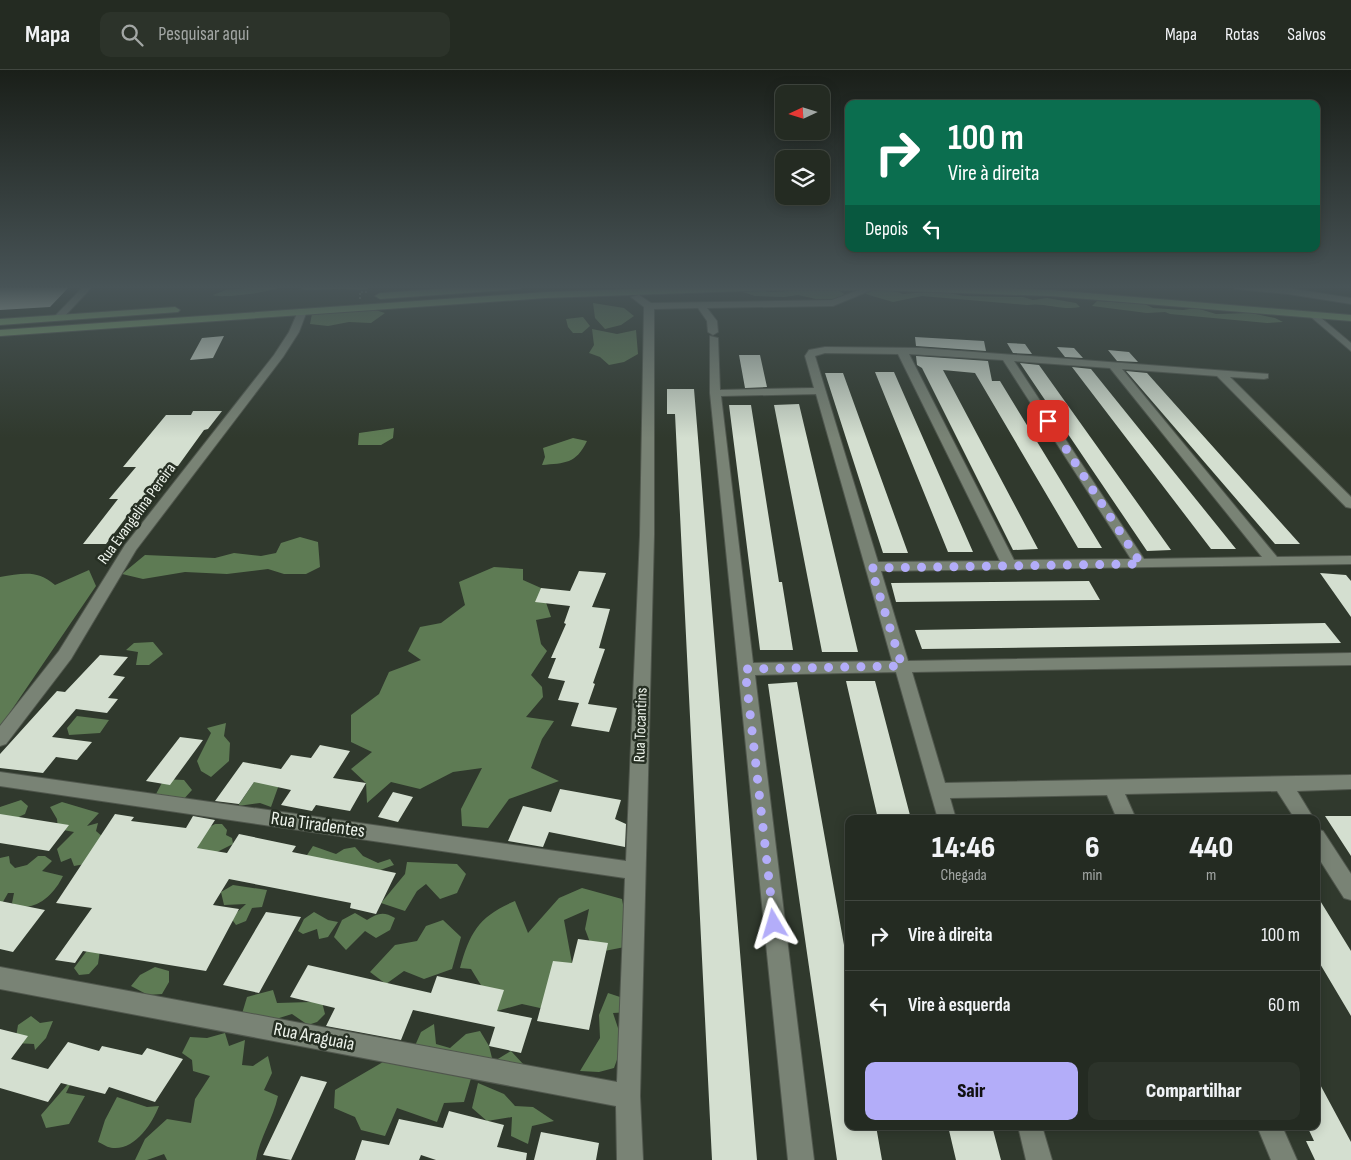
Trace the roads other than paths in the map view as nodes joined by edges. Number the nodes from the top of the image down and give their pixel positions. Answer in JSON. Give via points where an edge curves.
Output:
{"nodes":[{"id":1,"x":291,"y":337,"type":"edge"},
{"id":2,"x":644,"y":337,"type":"edge"},
{"id":3,"x":713,"y":337,"type":"edge"},
{"id":4,"x":1339,"y":337,"type":"edge"},
{"id":5,"x":1351,"y":348,"type":"edge"},
{"id":6,"x":902,"y":350,"type":"junction"},
{"id":7,"x":1006,"y":357,"type":"junction"},
{"id":8,"x":1113,"y":365,"type":"junction"},
{"id":9,"x":1221,"y":374,"type":"junction"},
{"id":10,"x":1264,"y":376,"type":"dead end"},
{"id":11,"x":820,"y":390,"type":"junction"},
{"id":12,"x":715,"y":393,"type":"junction"},
{"id":13,"x":1351,"y":504,"type":"edge"},
{"id":14,"x":1351,"y":560,"type":"edge"},
{"id":15,"x":1273,"y":561,"type":"junction"},
{"id":16,"x":1141,"y":564,"type":"junction"},
{"id":17,"x":1010,"y":566,"type":"junction"},
{"id":18,"x":871,"y":568,"type":"junction"},
{"id":19,"x":1351,"y":658,"type":"edge"},
{"id":20,"x":902,"y":666,"type":"junction"},
{"id":21,"x":745,"y":669,"type":"junction"},
{"id":22,"x":0,"y":739,"type":"edge"},
{"id":23,"x":0,"y":779,"type":"edge"},
{"id":24,"x":1351,"y":782,"type":"edge"},
{"id":25,"x":1282,"y":783,"type":"junction"},
{"id":26,"x":1113,"y":788,"type":"junction"},
{"id":27,"x":940,"y":791,"type":"junction"},
{"id":28,"x":946,"y":815,"type":"edge"},
{"id":29,"x":1125,"y":815,"type":"edge"},
{"id":30,"x":1302,"y":815,"type":"edge"},
{"id":31,"x":1320,"y":843,"type":"edge"},
{"id":32,"x":636,"y":871,"type":"junction"},
{"id":33,"x":1351,"y":891,"type":"edge"},
{"id":34,"x":0,"y":978,"type":"edge"},
{"id":35,"x":628,"y":1096,"type":"junction"},
{"id":36,"x":1031,"y":1130,"type":"edge"},
{"id":37,"x":1271,"y":1130,"type":"edge"},
{"id":38,"x":630,"y":1160,"type":"edge"},
{"id":39,"x":801,"y":1160,"type":"edge"},
{"id":40,"x":1039,"y":1160,"type":"edge"},
{"id":41,"x":1284,"y":1160,"type":"edge"}],
"edges":[{"from":1,"to":22,"type":"street","name":"Rua Evangelina Pereira","via":[[130,548],[65,655]]},
{"from":2,"to":32,"type":"street","name":"Rua Tocantins","via":[[648,535]]},
{"from":3,"to":12,"type":"street"},
{"from":4,"to":5,"type":"street"},
{"from":6,"to":7,"type":"street"},
{"from":6,"to":11,"type":"street","via":[[813,352],[810,356]]},
{"from":6,"to":17,"type":"street"},
{"from":7,"to":8,"type":"street"},
{"from":7,"to":16,"type":"street"},
{"from":8,"to":9,"type":"street"},
{"from":8,"to":15,"type":"street"},
{"from":9,"to":10,"type":"street"},
{"from":9,"to":13,"type":"street"},
{"from":11,"to":12,"type":"street"},
{"from":11,"to":18,"type":"street"},
{"from":12,"to":21,"type":"street"},
{"from":14,"to":15,"type":"street"},
{"from":15,"to":16,"type":"street"},
{"from":16,"to":17,"type":"street"},
{"from":17,"to":18,"type":"street"},
{"from":18,"to":20,"type":"street"},
{"from":19,"to":20,"type":"street"},
{"from":20,"to":21,"type":"street"},
{"from":20,"to":27,"type":"street"},
{"from":21,"to":39,"type":"street"},
{"from":23,"to":32,"type":"street","name":"Rua Tiradentes"},
{"from":24,"to":25,"type":"street"},
{"from":25,"to":26,"type":"street"},
{"from":25,"to":30,"type":"street"},
{"from":26,"to":27,"type":"street"},
{"from":26,"to":29,"type":"street"},
{"from":27,"to":28,"type":"street"},
{"from":31,"to":33,"type":"street"},
{"from":32,"to":35,"type":"street","name":"Rua Tocantins"},
{"from":34,"to":35,"type":"street","name":"Rua Araguaia"},
{"from":35,"to":38,"type":"street","name":"Rua Tocantins"},
{"from":36,"to":40,"type":"street"},
{"from":37,"to":41,"type":"street"}]}
